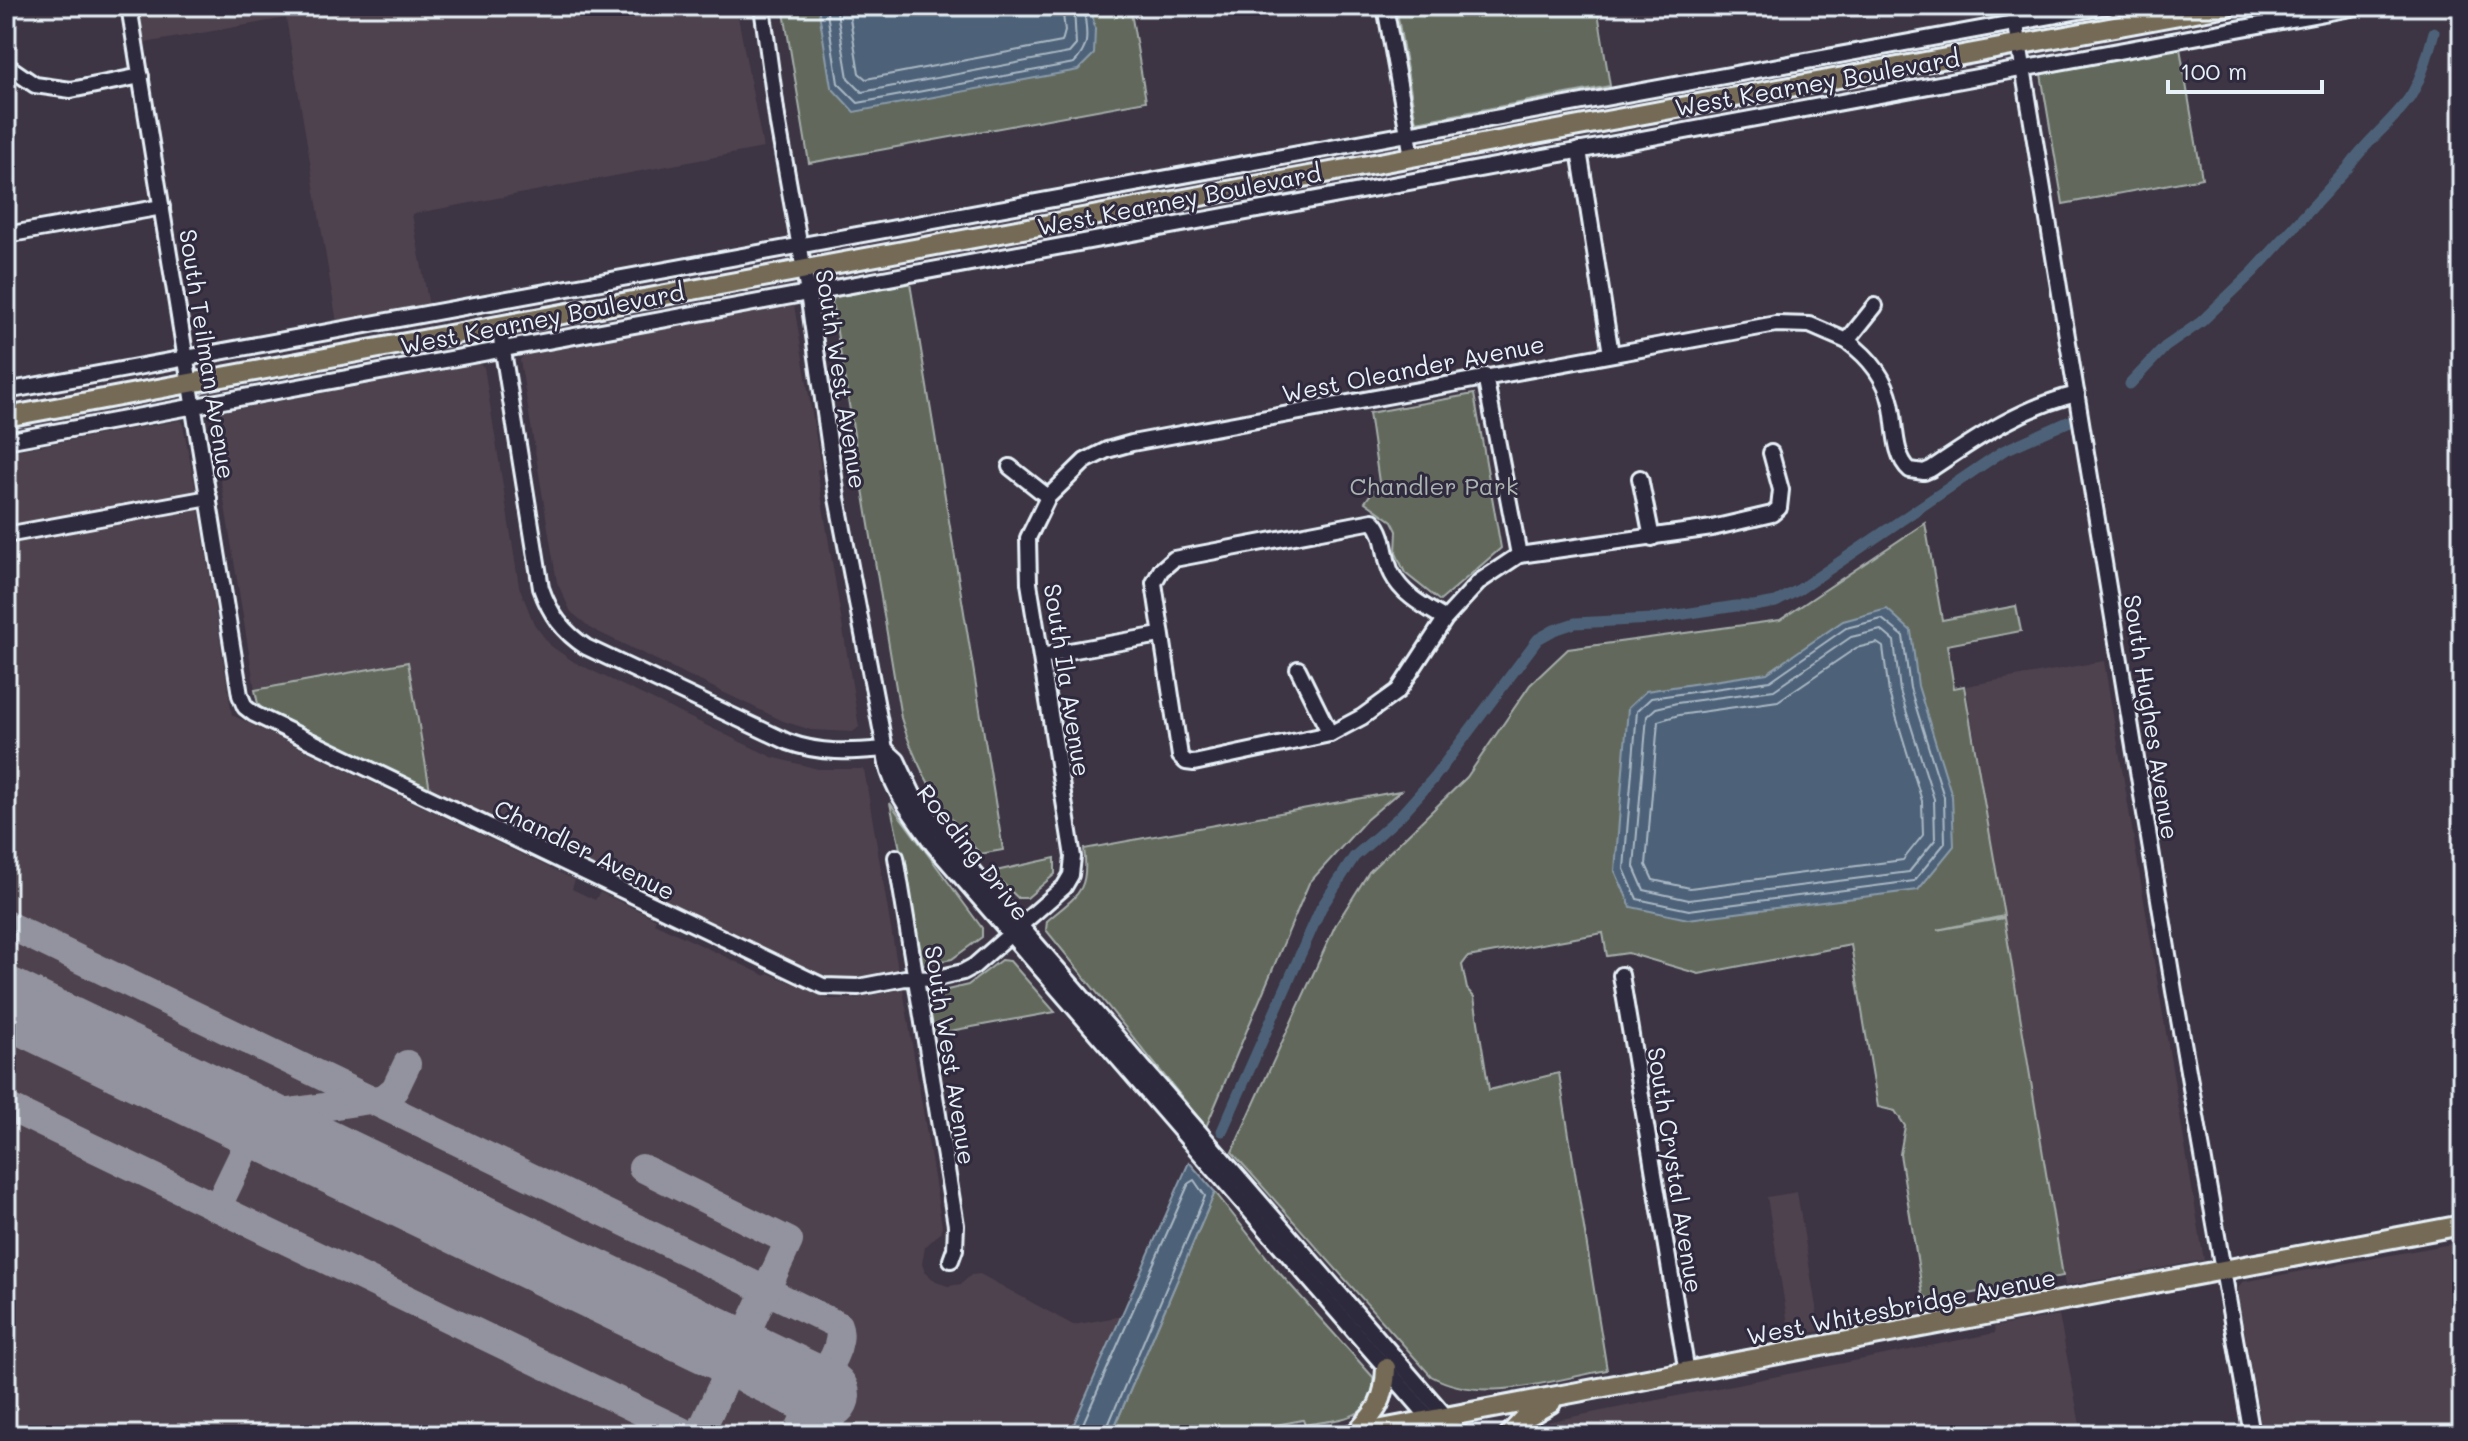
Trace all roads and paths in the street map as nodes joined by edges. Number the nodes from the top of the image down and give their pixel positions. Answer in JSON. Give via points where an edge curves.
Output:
{"nodes":[{"id":1,"x":129,"y":6,"type":"edge"},
{"id":2,"x":1385,"y":6,"type":"edge"},
{"id":3,"x":2013,"y":6,"type":"edge"},
{"id":4,"x":2106,"y":6,"type":"edge"},
{"id":5,"x":2228,"y":6,"type":"edge"},
{"id":6,"x":2362,"y":6,"type":"edge"},
{"id":7,"x":762,"y":9,"type":"edge"},
{"id":8,"x":2016,"y":23,"type":"junction"},
{"id":9,"x":2020,"y":45,"type":"junction"},
{"id":10,"x":6,"y":65,"type":"edge"},
{"id":11,"x":2024,"y":70,"type":"junction"},
{"id":12,"x":141,"y":76,"type":"junction"},
{"id":13,"x":1408,"y":133,"type":"junction"},
{"id":14,"x":1579,"y":150,"type":"junction"},
{"id":15,"x":1412,"y":156,"type":"junction"},
{"id":16,"x":162,"y":207,"type":"junction"},
{"id":17,"x":6,"y":235,"type":"edge"},
{"id":18,"x":799,"y":245,"type":"junction"},
{"id":19,"x":803,"y":269,"type":"junction"},
{"id":20,"x":808,"y":293,"type":"junction"},
{"id":21,"x":1875,"y":306,"type":"dead end"},
{"id":22,"x":499,"y":326,"type":"junction"},
{"id":23,"x":1847,"y":341,"type":"junction"},
{"id":24,"x":503,"y":349,"type":"junction"},
{"id":25,"x":1611,"y":354,"type":"junction"},
{"id":26,"x":186,"y":358,"type":"junction"},
{"id":27,"x":1485,"y":376,"type":"junction"},
{"id":28,"x":190,"y":383,"type":"junction"},
{"id":29,"x":6,"y":391,"type":"edge"},
{"id":30,"x":2077,"y":394,"type":"junction"},
{"id":31,"x":194,"y":407,"type":"junction"},
{"id":32,"x":6,"y":417,"type":"edge"},
{"id":33,"x":6,"y":441,"type":"edge"},
{"id":34,"x":1771,"y":453,"type":"dead end"},
{"id":35,"x":1010,"y":467,"type":"dead end"},
{"id":36,"x":1640,"y":478,"type":"dead end"},
{"id":37,"x":1048,"y":497,"type":"junction"},
{"id":38,"x":209,"y":498,"type":"junction"},
{"id":39,"x":6,"y":535,"type":"edge"},
{"id":40,"x":1652,"y":538,"type":"junction"},
{"id":41,"x":1519,"y":555,"type":"junction"},
{"id":42,"x":1445,"y":619,"type":"junction"},
{"id":43,"x":1160,"y":635,"type":"junction"},
{"id":44,"x":1041,"y":656,"type":"junction"},
{"id":45,"x":1298,"y":669,"type":"dead end"},
{"id":46,"x":245,"y":707,"type":"joint"},
{"id":47,"x":1330,"y":734,"type":"junction"},
{"id":48,"x":885,"y":749,"type":"junction"},
{"id":49,"x":896,"y":857,"type":"dead end"},
{"id":50,"x":1071,"y":875,"type":"joint"},
{"id":51,"x":1014,"y":930,"type":"junction"},
{"id":52,"x":1621,"y":975,"type":"dead end"},
{"id":53,"x":916,"y":979,"type":"junction"},
{"id":54,"x":2462,"y":1225,"type":"edge"},
{"id":55,"x":951,"y":1260,"type":"dead end"},
{"id":56,"x":2221,"y":1269,"type":"junction"},
{"id":57,"x":1386,"y":1368,"type":"junction"},
{"id":58,"x":1687,"y":1373,"type":"junction"},
{"id":59,"x":1564,"y":1396,"type":"junction"},
{"id":60,"x":1441,"y":1424,"type":"edge"},
{"id":61,"x":1352,"y":1435,"type":"edge"},
{"id":62,"x":1462,"y":1435,"type":"edge"},
{"id":63,"x":1509,"y":1435,"type":"edge"},
{"id":64,"x":2252,"y":1435,"type":"edge"}],
"edges":[{"from":1,"to":12,"type":"street","name":"South Teilman Avenue"},
{"from":2,"to":13,"type":"street"},
{"from":3,"to":8,"type":"street","name":"South Hughes Avenue"},
{"from":4,"to":8,"type":"street","name":"West Kearney Boulevard"},
{"from":5,"to":9,"type":"main road","name":"West Kearney Boulevard"},
{"from":6,"to":11,"type":"street","name":"West Kearney Boulevard"},
{"from":7,"to":18,"type":"street","name":"South West Avenue"},
{"from":8,"to":9,"type":"street","name":"South Hughes Avenue"},
{"from":8,"to":13,"type":"street","name":"West Kearney Boulevard"},
{"from":9,"to":11,"type":"street","name":"South Hughes Avenue"},
{"from":9,"to":15,"type":"main road","name":"West Kearney Boulevard"},
{"from":10,"to":12,"type":"street","via":[[35,85],[71,90]]},
{"from":11,"to":14,"type":"street","name":"West Kearney Boulevard"},
{"from":11,"to":30,"type":"street","name":"South Hughes Avenue"},
{"from":12,"to":16,"type":"street","name":"South Teilman Avenue"},
{"from":13,"to":15,"type":"street"},
{"from":13,"to":18,"type":"street","name":"West Kearney Boulevard"},
{"from":14,"to":20,"type":"street","name":"West Kearney Boulevard"},
{"from":14,"to":25,"type":"street"},
{"from":15,"to":19,"type":"main road","name":"West Kearney Boulevard"},
{"from":16,"to":17,"type":"street"},
{"from":16,"to":26,"type":"street","name":"South Teilman Avenue"},
{"from":18,"to":19,"type":"street","name":"South West Avenue"},
{"from":18,"to":26,"type":"street","name":"West Kearney Boulevard"},
{"from":19,"to":20,"type":"street","name":"South West Avenue"},
{"from":19,"to":22,"type":"main road","name":"West Kearney Boulevard"},
{"from":20,"to":24,"type":"street","name":"West Kearney Boulevard"},
{"from":20,"to":48,"type":"street","name":"South West Avenue","via":[[837,498]]},
{"from":21,"to":23,"type":"street"},
{"from":22,"to":24,"type":"street"},
{"from":22,"to":28,"type":"main road","name":"West Kearney Boulevard"},
{"from":23,"to":25,"type":"street","name":"West Oleander Avenue","via":[[1810,325],[1785,324]]},
{"from":23,"to":30,"type":"street","via":[[1880,375],[1901,457],[1910,470],[1931,469],[2023,412]]},
{"from":24,"to":31,"type":"street","name":"West Kearney Boulevard"},
{"from":24,"to":48,"type":"street","via":[[541,588],[563,629],[586,647],[803,748],[838,753]]},
{"from":25,"to":27,"type":"street","name":"West Oleander Avenue"},
{"from":26,"to":28,"type":"street","name":"South Teilman Avenue"},
{"from":26,"to":29,"type":"street","name":"West Kearney Boulevard"},
{"from":27,"to":37,"type":"street","name":"West Oleander Avenue","via":[[1107,450],[1085,461]]},
{"from":27,"to":41,"type":"street"},
{"from":28,"to":31,"type":"street","name":"South Teilman Avenue"},
{"from":28,"to":32,"type":"main road","name":"West Kearney Boulevard"},
{"from":30,"to":56,"type":"street","name":"South Hughes Avenue"},
{"from":31,"to":33,"type":"street","name":"West Kearney Boulevard"},
{"from":31,"to":38,"type":"street","name":"South Teilman Avenue"},
{"from":34,"to":40,"type":"street","via":[[1781,490],[1779,508],[1772,514]]},
{"from":35,"to":37,"type":"street"},
{"from":36,"to":40,"type":"street"},
{"from":37,"to":44,"type":"street","name":"South Ila Avenue","via":[[1028,538]]},
{"from":38,"to":39,"type":"street"},
{"from":38,"to":46,"type":"street","name":"South Teilman Avenue"},
{"from":40,"to":41,"type":"street"},
{"from":41,"to":42,"type":"street","via":[[1480,581]]},
{"from":42,"to":43,"type":"street","via":[[1401,587],[1373,521],[1174,559],[1154,583]]},
{"from":42,"to":47,"type":"street","via":[[1398,691]]},
{"from":43,"to":44,"type":"street"},
{"from":43,"to":47,"type":"street","via":[[1180,756],[1186,762]]},
{"from":44,"to":50,"type":"street","name":"South Ila Avenue","via":[[1073,857]]},
{"from":45,"to":47,"type":"street"},
{"from":46,"to":53,"type":"street","name":"Chandler Avenue","via":[[814,983],[846,988]]},
{"from":48,"to":51,"type":"street","name":"Roeding Drive","via":[[897,760],[927,816]]},
{"from":49,"to":53,"type":"street","name":"South West Avenue"},
{"from":50,"to":51,"type":"street","name":"Chandler Avenue","via":[[1050,901]]},
{"from":51,"to":53,"type":"street","name":"Chandler Avenue","via":[[963,972]]},
{"from":51,"to":57,"type":"street","name":"Roeding Drive"},
{"from":51,"to":60,"type":"street","name":"Roeding Drive","via":[[1365,1325]]},
{"from":52,"to":58,"type":"street","name":"South Crystal Avenue"},
{"from":53,"to":55,"type":"street","name":"South West Avenue","via":[[956,1225]]},
{"from":54,"to":56,"type":"main road","name":"West Whitesbridge Avenue"},
{"from":56,"to":58,"type":"main road","name":"West Whitesbridge Avenue"},
{"from":56,"to":64,"type":"street","name":"South Hughes Avenue"},
{"from":57,"to":60,"type":"street","name":"Roeding Drive"},
{"from":57,"to":61,"type":"main road","via":[[1379,1406]]},
{"from":58,"to":59,"type":"main road","name":"West Whitesbridge Avenue"},
{"from":59,"to":60,"type":"main road","name":"West Whitesbridge Avenue"},
{"from":59,"to":63,"type":"main road","via":[[1525,1418]]},
{"from":60,"to":61,"type":"main road","name":"West Whitesbridge Avenue"},
{"from":60,"to":62,"type":"street","name":"Roeding Drive"}]}
